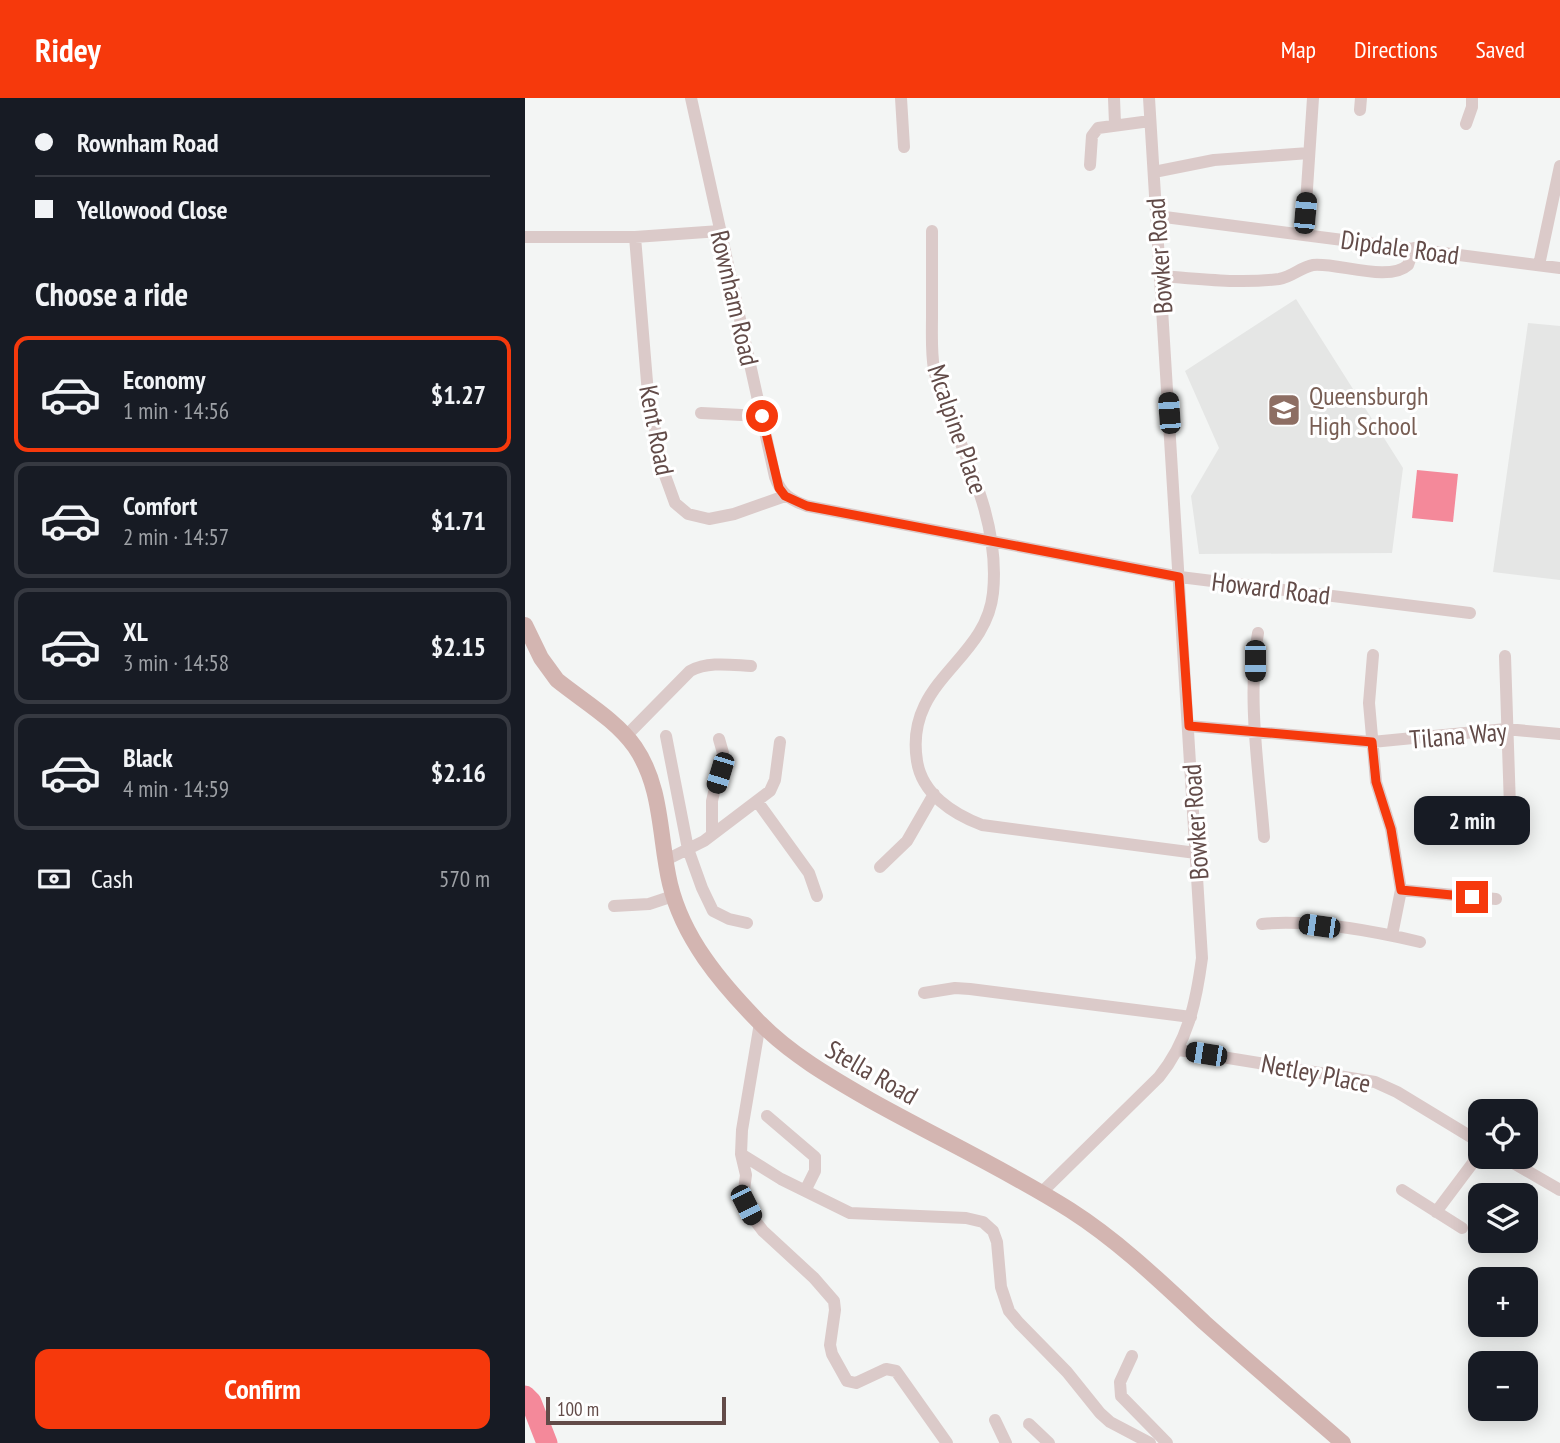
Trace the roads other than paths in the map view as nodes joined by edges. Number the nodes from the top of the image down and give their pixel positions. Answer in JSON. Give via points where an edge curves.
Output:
{"nodes":[{"id":1,"x":691,"y":98,"type":"edge"},
{"id":2,"x":901,"y":98,"type":"edge"},
{"id":3,"x":1114,"y":98,"type":"edge"},
{"id":4,"x":1149,"y":98,"type":"edge"},
{"id":5,"x":1313,"y":98,"type":"edge"},
{"id":6,"x":1472,"y":98,"type":"edge"},
{"id":7,"x":1150,"y":121,"type":"junction"},
{"id":8,"x":1115,"y":124,"type":"junction"},
{"id":9,"x":1466,"y":124,"type":"dead end"},
{"id":10,"x":904,"y":147,"type":"dead end"},
{"id":11,"x":1309,"y":153,"type":"junction"},
{"id":12,"x":1090,"y":165,"type":"dead end"},
{"id":13,"x":1560,"y":166,"type":"edge"},
{"id":14,"x":1154,"y":172,"type":"junction"},
{"id":15,"x":1157,"y":216,"type":"junction"},
{"id":16,"x":720,"y":231,"type":"junction"},
{"id":17,"x":932,"y":231,"type":"dead end"},
{"id":18,"x":1304,"y":234,"type":"junction"},
{"id":19,"x":525,"y":237,"type":"edge"},
{"id":20,"x":635,"y":237,"type":"junction"},
{"id":21,"x":1414,"y":248,"type":"junction"},
{"id":22,"x":1539,"y":265,"type":"junction"},
{"id":23,"x":1560,"y":268,"type":"edge"},
{"id":24,"x":1161,"y":276,"type":"junction"},
{"id":25,"x":701,"y":413,"type":"dead end"},
{"id":26,"x":762,"y":416,"type":"junction"},
{"id":27,"x":785,"y":496,"type":"junction"},
{"id":28,"x":992,"y":542,"type":"junction"},
{"id":29,"x":1179,"y":577,"type":"junction"},
{"id":30,"x":1470,"y":614,"type":"dead end"},
{"id":31,"x":525,"y":625,"type":"edge"},
{"id":32,"x":1258,"y":633,"type":"dead end"},
{"id":33,"x":1373,"y":655,"type":"dead end"},
{"id":34,"x":1505,"y":656,"type":"dead end"},
{"id":35,"x":751,"y":666,"type":"dead end"},
{"id":36,"x":1189,"y":726,"type":"junction"},
{"id":37,"x":1506,"y":729,"type":"junction"},
{"id":38,"x":1256,"y":732,"type":"junction"},
{"id":39,"x":1560,"y":734,"type":"edge"},
{"id":40,"x":626,"y":736,"type":"junction"},
{"id":41,"x":666,"y":736,"type":"dead end"},
{"id":42,"x":719,"y":739,"type":"dead end"},
{"id":43,"x":780,"y":742,"type":"dead end"},
{"id":44,"x":1372,"y":742,"type":"junction"},
{"id":45,"x":934,"y":794,"type":"junction"},
{"id":46,"x":757,"y":801,"type":"junction"},
{"id":47,"x":1510,"y":807,"type":"dead end"},
{"id":48,"x":712,"y":835,"type":"junction"},
{"id":49,"x":1264,"y":837,"type":"dead end"},
{"id":50,"x":688,"y":849,"type":"junction"},
{"id":51,"x":1196,"y":853,"type":"junction"},
{"id":52,"x":666,"y":860,"type":"junction"},
{"id":53,"x":880,"y":867,"type":"dead end"},
{"id":54,"x":1401,"y":890,"type":"junction"},
{"id":55,"x":673,"y":896,"type":"junction"},
{"id":56,"x":817,"y":896,"type":"dead end"},
{"id":57,"x":1496,"y":899,"type":"dead end"},
{"id":58,"x":614,"y":906,"type":"dead end"},
{"id":59,"x":747,"y":923,"type":"dead end"},
{"id":60,"x":1262,"y":924,"type":"dead end"},
{"id":61,"x":1392,"y":935,"type":"junction"},
{"id":62,"x":1420,"y":942,"type":"dead end"},
{"id":63,"x":924,"y":993,"type":"dead end"},
{"id":64,"x":1191,"y":1017,"type":"junction"},
{"id":65,"x":760,"y":1023,"type":"junction"},
{"id":66,"x":1179,"y":1050,"type":"junction"},
{"id":67,"x":767,"y":1116,"type":"dead end"},
{"id":68,"x":1468,"y":1135,"type":"edge"},
{"id":69,"x":741,"y":1154,"type":"junction"},
{"id":70,"x":1468,"y":1169,"type":"edge"},
{"id":71,"x":1524,"y":1169,"type":"edge"},
{"id":72,"x":1402,"y":1190,"type":"dead end"},
{"id":73,"x":1560,"y":1190,"type":"edge"},
{"id":74,"x":805,"y":1191,"type":"junction"},
{"id":75,"x":1041,"y":1193,"type":"junction"},
{"id":76,"x":1436,"y":1212,"type":"junction"},
{"id":77,"x":1462,"y":1228,"type":"dead end"},
{"id":78,"x":1132,"y":1356,"type":"dead end"},
{"id":79,"x":995,"y":1420,"type":"dead end"},
{"id":80,"x":1029,"y":1424,"type":"dead end"},
{"id":81,"x":947,"y":1443,"type":"edge"},
{"id":82,"x":1006,"y":1443,"type":"edge"},
{"id":83,"x":1049,"y":1443,"type":"edge"},
{"id":84,"x":1150,"y":1443,"type":"edge"},
{"id":85,"x":1167,"y":1443,"type":"edge"},
{"id":86,"x":1343,"y":1443,"type":"edge"}],
"edges":[{"from":1,"to":16,"type":"street","name":"Rownham Road"},
{"from":2,"to":10,"type":"street"},
{"from":3,"to":8,"type":"street"},
{"from":4,"to":7,"type":"street","name":"Bowker Road"},
{"from":5,"to":11,"type":"street"},
{"from":6,"to":9,"type":"street"},
{"from":7,"to":8,"type":"street"},
{"from":7,"to":14,"type":"street","name":"Bowker Road"},
{"from":8,"to":12,"type":"street","via":[[1093,133]]},
{"from":11,"to":14,"type":"street","via":[[1214,160]]},
{"from":11,"to":18,"type":"street"},
{"from":13,"to":22,"type":"street"},
{"from":14,"to":15,"type":"street","name":"Bowker Road"},
{"from":15,"to":18,"type":"street","name":"Dipdale Road"},
{"from":15,"to":24,"type":"street","name":"Bowker Road"},
{"from":16,"to":20,"type":"street"},
{"from":16,"to":26,"type":"street","name":"Rownham Road"},
{"from":17,"to":28,"type":"street","name":"Mcalpine Place","via":[[934,369],[985,510]]},
{"from":18,"to":21,"type":"street","name":"Dipdale Road"},
{"from":19,"to":20,"type":"street"},
{"from":20,"to":27,"type":"street","name":"Kent Road","via":[[648,394],[663,470],[675,503],[688,514],[709,519]]},
{"from":21,"to":22,"type":"street","name":"Dipdale Road"},
{"from":21,"to":24,"type":"street","via":[[1408,265],[1397,271],[1315,265],[1290,276],[1256,281]]},
{"from":22,"to":23,"type":"street","name":"Dipdale Road"},
{"from":24,"to":29,"type":"street","name":"Bowker Road"},
{"from":25,"to":26,"type":"street"},
{"from":26,"to":27,"type":"street","name":"Rownham Road","via":[[775,477]]},
{"from":27,"to":28,"type":"street","name":"Howard Road","via":[[807,506]]},
{"from":28,"to":29,"type":"street","name":"Howard Road"},
{"from":28,"to":45,"type":"street","name":"Mcalpine Place","via":[[993,591],[986,621],[925,702],[916,724],[919,774]]},
{"from":29,"to":30,"type":"street","name":"Howard Road"},
{"from":29,"to":36,"type":"street","name":"Bowker Road"},
{"from":31,"to":40,"type":"main road","name":"Stella Road","via":[[548,670]]},
{"from":32,"to":38,"type":"street"},
{"from":33,"to":44,"type":"street","via":[[1369,686]]},
{"from":34,"to":37,"type":"street"},
{"from":35,"to":40,"type":"street","via":[[705,665],[690,671]]},
{"from":36,"to":38,"type":"street","name":"Tilana Way"},
{"from":36,"to":51,"type":"street","name":"Bowker Road"},
{"from":37,"to":39,"type":"street","name":"Tilana Way"},
{"from":37,"to":44,"type":"street","name":"Tilana Way"},
{"from":37,"to":47,"type":"street"},
{"from":38,"to":44,"type":"street","name":"Tilana Way"},
{"from":38,"to":49,"type":"street"},
{"from":40,"to":52,"type":"main road","name":"Stella Road","via":[[650,779]]},
{"from":41,"to":50,"type":"street"},
{"from":42,"to":48,"type":"street","via":[[723,753],[712,801]]},
{"from":43,"to":46,"type":"street","via":[[773,786]]},
{"from":44,"to":54,"type":"street","via":[[1376,782],[1391,829]]},
{"from":45,"to":51,"type":"street","via":[[957,815],[982,825]]},
{"from":45,"to":53,"type":"street","via":[[907,841]]},
{"from":46,"to":48,"type":"street"},
{"from":46,"to":56,"type":"street","via":[[809,873]]},
{"from":48,"to":50,"type":"street"},
{"from":50,"to":52,"type":"street"},
{"from":50,"to":59,"type":"street","via":[[713,911]]},
{"from":51,"to":64,"type":"street","name":"Bowker Road","via":[[1202,958]]},
{"from":52,"to":55,"type":"main road","name":"Stella Road"},
{"from":54,"to":57,"type":"street"},
{"from":54,"to":61,"type":"street"},
{"from":55,"to":58,"type":"street","via":[[649,904]]},
{"from":55,"to":65,"type":"main road","name":"Stella Road","via":[[684,925],[705,958]]},
{"from":60,"to":61,"type":"street","via":[[1297,922]]},
{"from":61,"to":62,"type":"street"},
{"from":63,"to":64,"type":"street","via":[[970,989]]},
{"from":64,"to":66,"type":"street","name":"Bowker Road"},
{"from":65,"to":69,"type":"street"},
{"from":65,"to":75,"type":"main road","name":"Stella Road","via":[[834,1079]]},
{"from":66,"to":68,"type":"street","name":"Netley Place","via":[[1375,1082]]},
{"from":66,"to":75,"type":"street","name":"Bowker Road","via":[[1159,1077]]},
{"from":67,"to":74,"type":"street","via":[[815,1157],[815,1171]]},
{"from":69,"to":74,"type":"street"},
{"from":69,"to":81,"type":"street","via":[[746,1175],[743,1197],[753,1218],[834,1301],[830,1345],[847,1381],[856,1383],[886,1369],[896,1371]]},
{"from":70,"to":76,"type":"street"},
{"from":71,"to":73,"type":"street"},
{"from":72,"to":76,"type":"street"},
{"from":74,"to":84,"type":"street","via":[[850,1213],[966,1218],[989,1226],[996,1236],[998,1274],[1009,1311],[1100,1413]]},
{"from":75,"to":86,"type":"main road","name":"Stella Road","via":[[1126,1251]]},
{"from":76,"to":77,"type":"street"},
{"from":78,"to":85,"type":"street","via":[[1120,1382],[1121,1396]]},
{"from":79,"to":82,"type":"street"},
{"from":80,"to":83,"type":"street"}]}
